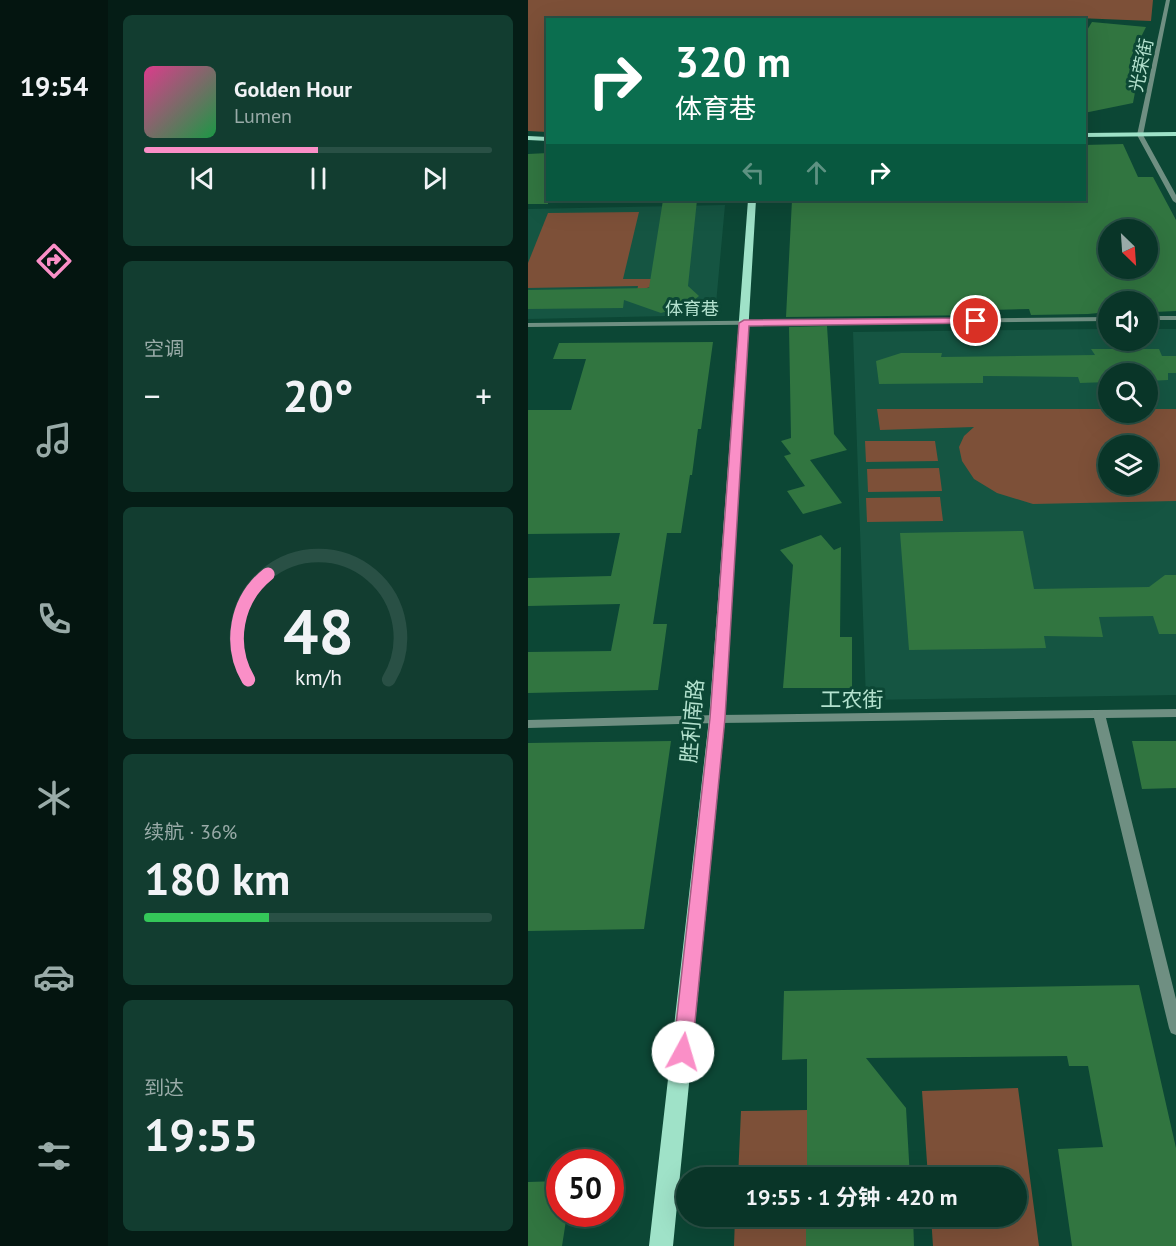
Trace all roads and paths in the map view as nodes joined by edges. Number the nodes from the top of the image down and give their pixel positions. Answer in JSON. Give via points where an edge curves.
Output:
{"nodes":[{"id":1,"x":1168,"y":0,"type":"edge"},
{"id":2,"x":1164,"y":20,"type":"junction"},
{"id":3,"x":1176,"y":20,"type":"edge"},
{"id":4,"x":1176,"y":134,"type":"edge"},
{"id":5,"x":1086,"y":135,"type":"edge"},
{"id":6,"x":1140,"y":135,"type":"junction"},
{"id":7,"x":528,"y":138,"type":"edge"},
{"id":8,"x":546,"y":139,"type":"edge"},
{"id":9,"x":752,"y":201,"type":"edge"},
{"id":10,"x":1176,"y":201,"type":"edge"},
{"id":11,"x":1158,"y":318,"type":"edge"},
{"id":12,"x":1176,"y":318,"type":"edge"},
{"id":13,"x":1098,"y":319,"type":"edge"},
{"id":14,"x":744,"y":323,"type":"junction"},
{"id":15,"x":528,"y":324,"type":"edge"},
{"id":16,"x":1176,"y":713,"type":"edge"},
{"id":17,"x":1099,"y":715,"type":"junction"},
{"id":18,"x":717,"y":718,"type":"junction"},
{"id":19,"x":528,"y":724,"type":"edge"},
{"id":20,"x":1176,"y":1028,"type":"edge"},
{"id":21,"x":660,"y":1246,"type":"edge"}],
"edges":[{"from":1,"to":2,"type":"street","name":"光荣街"},
{"from":2,"to":3,"type":"street"},
{"from":2,"to":6,"type":"street","name":"光荣街"},
{"from":4,"to":6,"type":"main road"},
{"from":5,"to":6,"type":"main road"},
{"from":6,"to":10,"type":"street"},
{"from":7,"to":8,"type":"main road"},
{"from":9,"to":14,"type":"main road","name":"胜利南路"},
{"from":11,"to":12,"type":"street"},
{"from":13,"to":14,"type":"street","name":"体育巷"},
{"from":14,"to":15,"type":"street","name":"体育巷"},
{"from":14,"to":18,"type":"main road","name":"胜利南路"},
{"from":16,"to":17,"type":"street","name":"工农街"},
{"from":17,"to":18,"type":"street","name":"工农街"},
{"from":17,"to":20,"type":"street"},
{"from":18,"to":19,"type":"street","name":"工农街"},
{"from":18,"to":21,"type":"main road","name":"胜利南路"}]}
